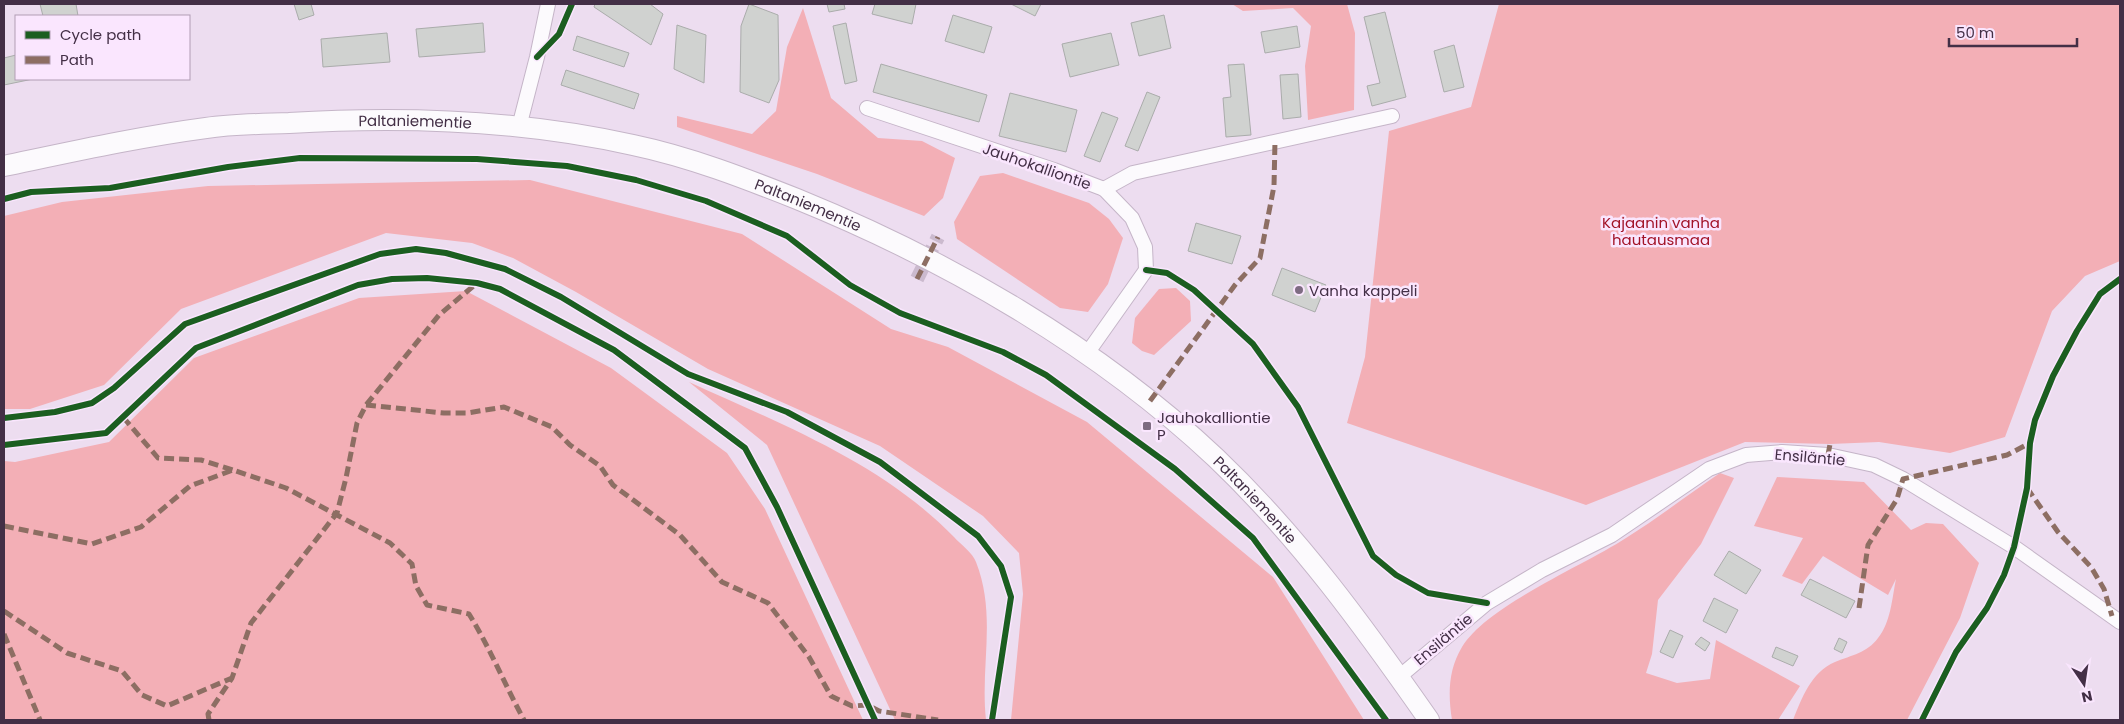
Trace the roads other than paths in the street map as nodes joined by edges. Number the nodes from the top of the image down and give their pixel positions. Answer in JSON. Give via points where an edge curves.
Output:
{"nodes":[{"id":1,"x":548,"y":4,"type":"edge"},
{"id":2,"x":867,"y":108,"type":"dead end"},
{"id":3,"x":1392,"y":116,"type":"dead end"},
{"id":4,"x":518,"y":127,"type":"junction"},
{"id":5,"x":4,"y":166,"type":"edge"},
{"id":6,"x":1104,"y":189,"type":"junction"},
{"id":7,"x":1086,"y":355,"type":"junction"},
{"id":8,"x":2120,"y":622,"type":"edge"},
{"id":9,"x":1399,"y":677,"type":"junction"},
{"id":10,"x":1429,"y":720,"type":"edge"}],
"edges":[{"from":1,"to":4,"type":"street"},
{"from":2,"to":6,"type":"street","name":"Jauhokalliontie"},
{"from":3,"to":6,"type":"street","via":[[1133,173]]},
{"from":4,"to":5,"type":"street","name":"Paltaniementie","via":[[358,119],[209,127]]},
{"from":4,"to":7,"type":"street","name":"Paltaniementie","via":[[634,145],[750,180],[837,216],[956,274]]},
{"from":6,"to":7,"type":"street","name":"Jauhokalliontie","via":[[1132,218],[1144,247],[1146,270]]},
{"from":7,"to":9,"type":"street","name":"Paltaniementie","via":[[1186,432],[1273,515],[1338,592]]},
{"from":8,"to":9,"type":"street","name":"Ensiläntie","via":[[1970,518],[1874,465],[1828,455],[1782,452],[1746,455],[1709,469],[1612,535],[1542,570],[1487,603]]},
{"from":9,"to":10,"type":"street","name":"Paltaniementie"}]}
